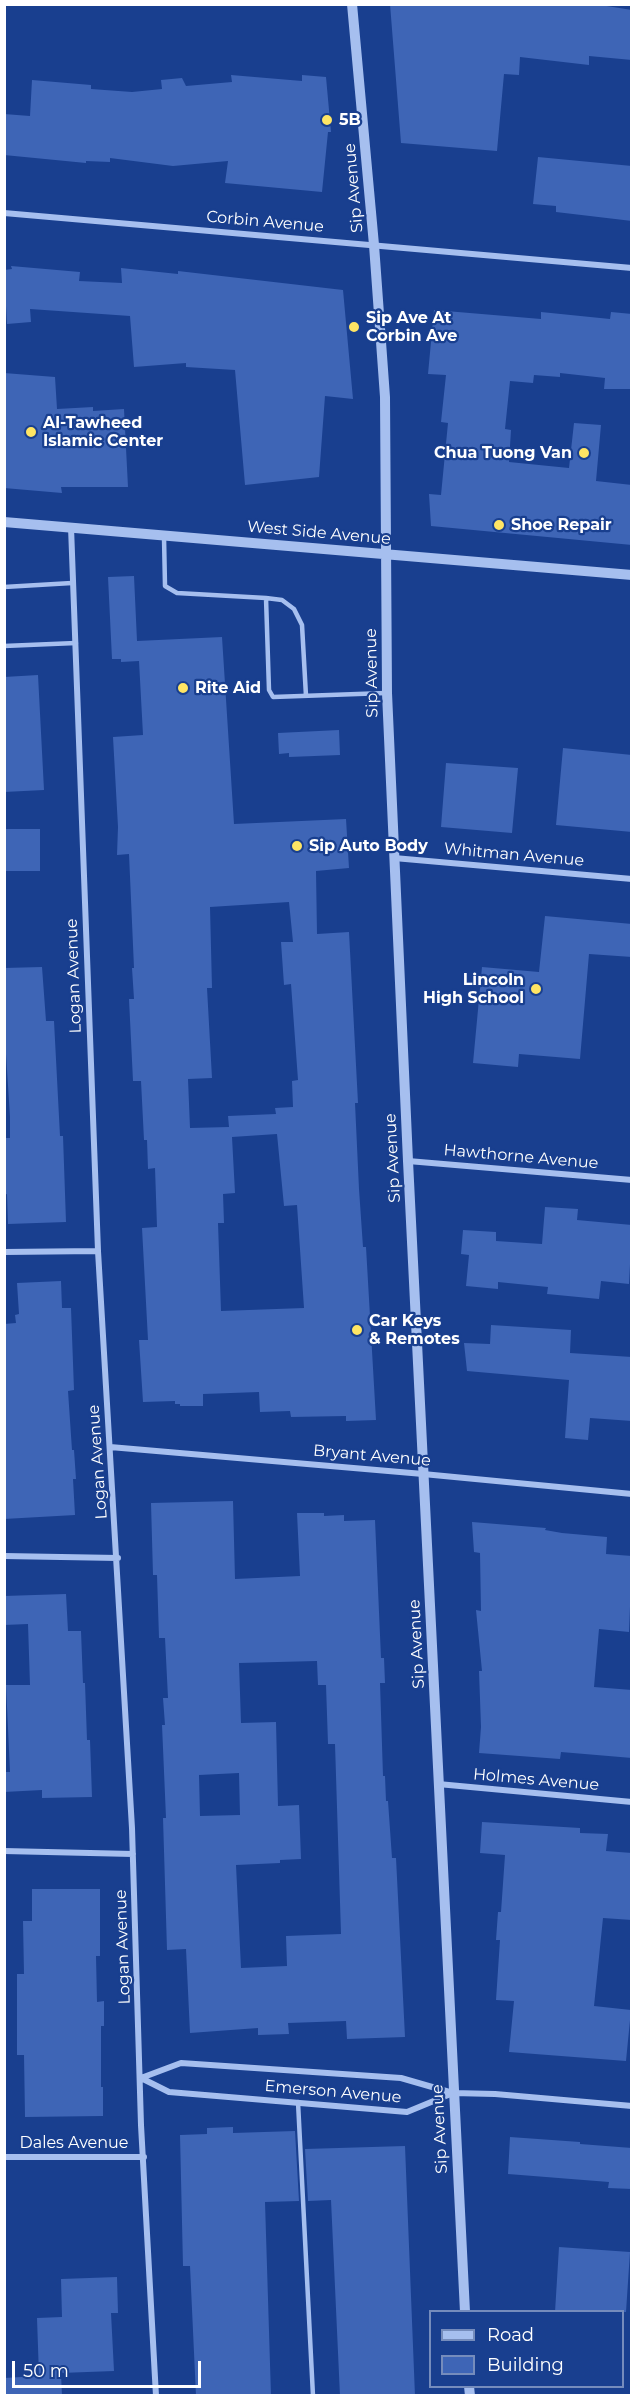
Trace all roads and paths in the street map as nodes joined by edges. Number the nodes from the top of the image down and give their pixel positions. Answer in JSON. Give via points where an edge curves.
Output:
{"nodes":[{"id":1,"x":352,"y":4,"type":"edge"},
{"id":2,"x":4,"y":213,"type":"edge"},
{"id":3,"x":374,"y":245,"type":"junction"},
{"id":4,"x":632,"y":268,"type":"edge"},
{"id":5,"x":4,"y":522,"type":"edge"},
{"id":6,"x":71,"y":526,"type":"junction"},
{"id":7,"x":164,"y":535,"type":"junction"},
{"id":8,"x":385,"y":554,"type":"junction"},
{"id":9,"x":632,"y":575,"type":"edge"},
{"id":10,"x":72,"y":583,"type":"junction"},
{"id":11,"x":4,"y":587,"type":"edge"},
{"id":12,"x":266,"y":598,"type":"junction"},
{"id":13,"x":76,"y":643,"type":"junction"},
{"id":14,"x":4,"y":646,"type":"edge"},
{"id":15,"x":387,"y":693,"type":"junction"},
{"id":16,"x":306,"y":696,"type":"junction"},
{"id":17,"x":394,"y":858,"type":"junction"},
{"id":18,"x":632,"y":879,"type":"edge"},
{"id":19,"x":408,"y":1161,"type":"junction"},
{"id":20,"x":632,"y":1180,"type":"edge"},
{"id":21,"x":99,"y":1251,"type":"junction"},
{"id":22,"x":4,"y":1252,"type":"edge"},
{"id":23,"x":110,"y":1447,"type":"junction"},
{"id":24,"x":423,"y":1473,"type":"junction"},
{"id":25,"x":632,"y":1494,"type":"edge"},
{"id":26,"x":4,"y":1556,"type":"edge"},
{"id":27,"x":118,"y":1558,"type":"junction"},
{"id":28,"x":438,"y":1784,"type":"junction"},
{"id":29,"x":632,"y":1802,"type":"edge"},
{"id":30,"x":4,"y":1851,"type":"edge"},
{"id":31,"x":134,"y":1854,"type":"junction"},
{"id":32,"x":141,"y":2078,"type":"junction"},
{"id":33,"x":453,"y":2093,"type":"junction"},
{"id":34,"x":298,"y":2102,"type":"junction"},
{"id":35,"x":632,"y":2106,"type":"edge"},
{"id":36,"x":4,"y":2157,"type":"edge"},
{"id":37,"x":144,"y":2157,"type":"junction"},
{"id":38,"x":465,"y":2310,"type":"edge"},
{"id":39,"x":156,"y":2396,"type":"edge"},
{"id":40,"x":313,"y":2396,"type":"edge"}],
"edges":[{"from":1,"to":3,"type":"street","name":"Sip Avenue"},
{"from":2,"to":3,"type":"street","name":"Corbin Avenue"},
{"from":3,"to":4,"type":"street","name":"Corbin Avenue"},
{"from":3,"to":8,"type":"street","name":"Sip Avenue","via":[[385,398]]},
{"from":5,"to":6,"type":"street","name":"West Side Avenue"},
{"from":6,"to":7,"type":"street","name":"West Side Avenue"},
{"from":6,"to":10,"type":"street","name":"Logan Avenue"},
{"from":7,"to":8,"type":"street","name":"West Side Avenue"},
{"from":7,"to":12,"type":"lane","via":[[165,586],[177,593]]},
{"from":8,"to":9,"type":"street","name":"West Side Avenue"},
{"from":8,"to":15,"type":"street","name":"Sip Avenue"},
{"from":10,"to":11,"type":"lane"},
{"from":10,"to":13,"type":"street","name":"Logan Avenue"},
{"from":12,"to":16,"type":"lane","via":[[282,600],[294,609],[302,625]]},
{"from":12,"to":16,"type":"lane","via":[[269,690],[273,697]]},
{"from":13,"to":14,"type":"lane"},
{"from":13,"to":21,"type":"street","name":"Logan Avenue"},
{"from":15,"to":16,"type":"lane"},
{"from":15,"to":17,"type":"street","name":"Sip Avenue"},
{"from":17,"to":18,"type":"street","name":"Whitman Avenue"},
{"from":17,"to":19,"type":"street","name":"Sip Avenue"},
{"from":19,"to":20,"type":"street","name":"Hawthorne Avenue"},
{"from":19,"to":24,"type":"street","name":"Sip Avenue"},
{"from":21,"to":22,"type":"street"},
{"from":21,"to":23,"type":"street","name":"Logan Avenue"},
{"from":23,"to":24,"type":"street","name":"Bryant Avenue"},
{"from":23,"to":27,"type":"street","name":"Logan Avenue"},
{"from":24,"to":25,"type":"street","name":"Bryant Avenue"},
{"from":24,"to":28,"type":"street","name":"Sip Avenue"},
{"from":26,"to":27,"type":"street"},
{"from":27,"to":31,"type":"street","name":"Logan Avenue"},
{"from":28,"to":29,"type":"street","name":"Holmes Avenue"},
{"from":28,"to":33,"type":"street","name":"Sip Avenue"},
{"from":30,"to":31,"type":"street"},
{"from":31,"to":32,"type":"street","name":"Logan Avenue"},
{"from":32,"to":33,"type":"street","via":[[182,2063],[401,2078]]},
{"from":32,"to":34,"type":"street","name":"Emerson Avenue","via":[[169,2092]]},
{"from":32,"to":37,"type":"street","name":"Logan Avenue"},
{"from":33,"to":34,"type":"street","name":"Emerson Avenue","via":[[407,2112]]},
{"from":33,"to":35,"type":"street","name":"Emerson Avenue"},
{"from":33,"to":38,"type":"street","name":"Sip Avenue"},
{"from":34,"to":40,"type":"lane"},
{"from":36,"to":37,"type":"street","name":"Dales Avenue"},
{"from":37,"to":39,"type":"street","name":"Logan Avenue"}]}
